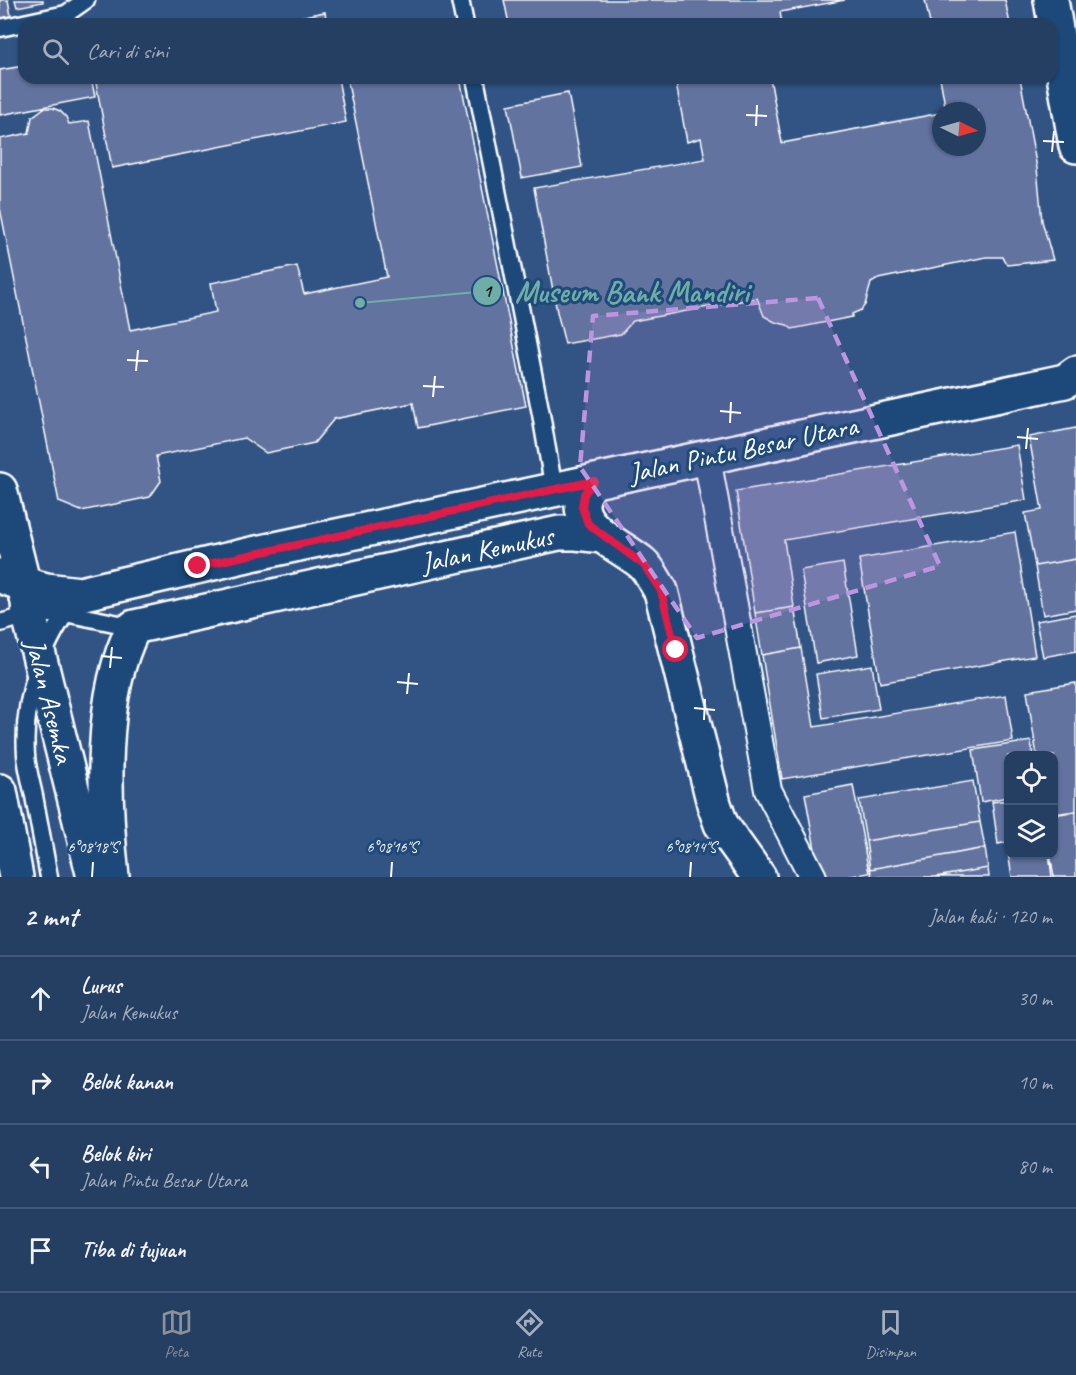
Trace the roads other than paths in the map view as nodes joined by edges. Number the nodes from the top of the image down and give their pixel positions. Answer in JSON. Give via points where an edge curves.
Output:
{"nodes":[{"id":1,"x":86,"y":0,"type":"edge"},
{"id":2,"x":460,"y":0,"type":"edge"},
{"id":3,"x":1051,"y":0,"type":"edge"},
{"id":4,"x":47,"y":18,"type":"edge"},
{"id":5,"x":464,"y":18,"type":"edge"},
{"id":6,"x":1054,"y":18,"type":"edge"},
{"id":7,"x":18,"y":24,"type":"edge"},
{"id":8,"x":0,"y":28,"type":"edge"},
{"id":9,"x":1058,"y":41,"type":"edge"},
{"id":10,"x":476,"y":84,"type":"edge"},
{"id":11,"x":1076,"y":146,"type":"edge"},
{"id":12,"x":1070,"y":377,"type":"edge"},
{"id":13,"x":707,"y":458,"type":"junction"},
{"id":14,"x":594,"y":481,"type":"junction"},
{"id":15,"x":0,"y":490,"type":"edge"},
{"id":16,"x":554,"y":490,"type":"junction"},
{"id":17,"x":603,"y":536,"type":"junction"},
{"id":18,"x":13,"y":600,"type":"edge"},
{"id":19,"x":73,"y":603,"type":"junction"},
{"id":20,"x":134,"y":627,"type":"junction"},
{"id":21,"x":41,"y":660,"type":"junction"},
{"id":22,"x":0,"y":791,"type":"edge"},
{"id":23,"x":16,"y":877,"type":"edge"},
{"id":24,"x":49,"y":877,"type":"edge"},
{"id":25,"x":94,"y":877,"type":"edge"},
{"id":26,"x":112,"y":877,"type":"edge"},
{"id":27,"x":759,"y":877,"type":"edge"},
{"id":28,"x":813,"y":877,"type":"edge"}],
"edges":[{"from":1,"to":4,"type":"lane","via":[[66,14]]},
{"from":2,"to":5,"type":"lane"},
{"from":3,"to":6,"type":"main road"},
{"from":7,"to":8,"type":"lane"},
{"from":9,"to":11,"type":"main road"},
{"from":10,"to":16,"type":"lane"},
{"from":12,"to":13,"type":"main road","name":"Jalan Pintu Besar Utara"},
{"from":13,"to":14,"type":"main road","name":"Jalan Pintu Besar Utara"},
{"from":13,"to":28,"type":"street","via":[[768,790]]},
{"from":14,"to":16,"type":"main road","name":"Jalan Pintu Besar Utara"},
{"from":14,"to":17,"type":"main road","via":[[584,494],[582,507],[588,524]]},
{"from":15,"to":18,"type":"main road","name":"Jalan Asemka"},
{"from":16,"to":19,"type":"main road","name":"Jalan Pintu Besar Utara","via":[[198,566]]},
{"from":17,"to":20,"type":"main road","name":"Jalan Kemukus","via":[[559,533]]},
{"from":17,"to":27,"type":"main road","name":"Jalan Kemukus","via":[[644,565],[661,591],[714,804],[721,824]]},
{"from":18,"to":19,"type":"main road","name":"Jalan Pintu Besar Utara"},
{"from":18,"to":21,"type":"main road","name":"Jalan Asemka"},
{"from":19,"to":20,"type":"lane"},
{"from":19,"to":21,"type":"lane"},
{"from":20,"to":26,"type":"main road","via":[[124,645],[113,691],[106,767],[105,815]]},
{"from":21,"to":24,"type":"lane","via":[[28,697],[26,755]]},
{"from":21,"to":25,"type":"main road","name":"Jalan Asemka"},
{"from":22,"to":23,"type":"main road"}]}
